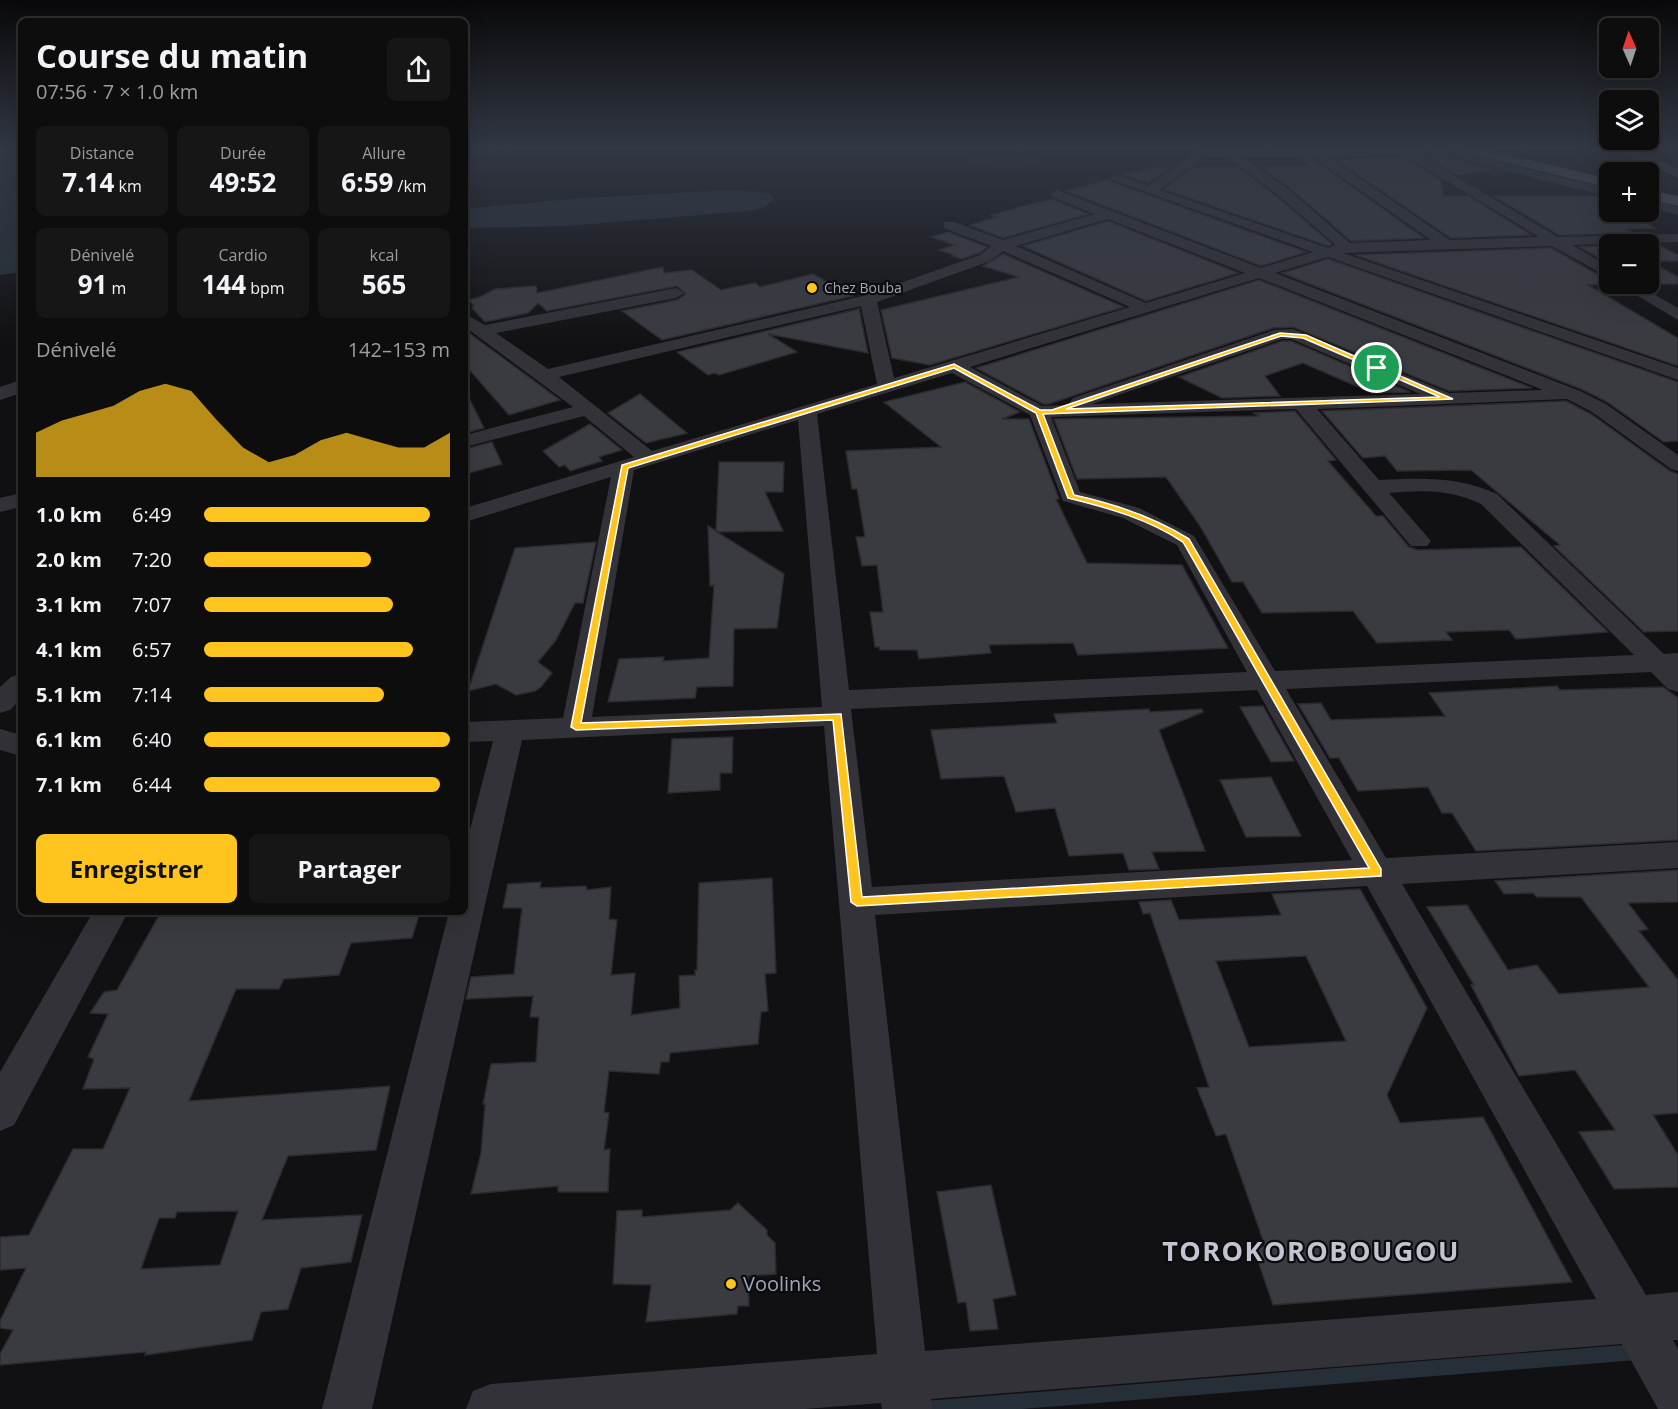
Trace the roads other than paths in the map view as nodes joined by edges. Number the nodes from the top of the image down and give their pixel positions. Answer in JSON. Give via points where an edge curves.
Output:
{"nodes":[{"id":1,"x":1106,"y":213,"type":"edge"},
{"id":2,"x":1211,"y":213,"type":"edge"},
{"id":3,"x":1307,"y":213,"type":"edge"},
{"id":4,"x":1401,"y":213,"type":"edge"},
{"id":5,"x":1508,"y":213,"type":"edge"},
{"id":6,"x":1109,"y":214,"type":"junction"},
{"id":7,"x":950,"y":225,"type":"dead end"},
{"id":8,"x":1678,"y":238,"type":"edge"},
{"id":9,"x":1556,"y":241,"type":"junction"},
{"id":10,"x":1446,"y":244,"type":"junction"},
{"id":11,"x":1002,"y":245,"type":"junction"},
{"id":12,"x":1346,"y":247,"type":"junction"},
{"id":13,"x":1327,"y":253,"type":"junction"},
{"id":14,"x":1599,"y":267,"type":"edge"},
{"id":15,"x":1260,"y":273,"type":"junction"},
{"id":16,"x":676,"y":293,"type":"dead end"},
{"id":17,"x":1644,"y":294,"type":"edge"},
{"id":18,"x":868,"y":300,"type":"junction"},
{"id":19,"x":1145,"y":308,"type":"junction"},
{"id":20,"x":1675,"y":311,"type":"edge"},
{"id":21,"x":468,"y":321,"type":"edge"},
{"id":22,"x":481,"y":331,"type":"junction"},
{"id":23,"x":954,"y":366,"type":"junction"},
{"id":24,"x":1678,"y":374,"type":"edge"},
{"id":25,"x":545,"y":375,"type":"junction"},
{"id":26,"x":18,"y":387,"type":"edge"},
{"id":27,"x":887,"y":387,"type":"junction"},
{"id":28,"x":0,"y":394,"type":"edge"},
{"id":29,"x":1573,"y":395,"type":"junction"},
{"id":30,"x":1449,"y":399,"type":"junction"},
{"id":31,"x":1302,"y":404,"type":"junction"},
{"id":32,"x":587,"y":409,"type":"junction"},
{"id":33,"x":807,"y":411,"type":"junction"},
{"id":34,"x":1046,"y":412,"type":"junction"},
{"id":35,"x":468,"y":440,"type":"edge"},
{"id":36,"x":1673,"y":457,"type":"edge"},
{"id":37,"x":649,"y":459,"type":"junction"},
{"id":38,"x":624,"y":467,"type":"junction"},
{"id":39,"x":1373,"y":487,"type":"junction"},
{"id":40,"x":18,"y":501,"type":"edge"},
{"id":41,"x":0,"y":505,"type":"edge"},
{"id":42,"x":468,"y":514,"type":"edge"},
{"id":43,"x":1419,"y":541,"type":"dead end"},
{"id":44,"x":1668,"y":663,"type":"edge"},
{"id":45,"x":1266,"y":680,"type":"junction"},
{"id":46,"x":1678,"y":683,"type":"edge"},
{"id":47,"x":18,"y":686,"type":"edge"},
{"id":48,"x":0,"y":703,"type":"edge"},
{"id":49,"x":837,"y":708,"type":"junction"},
{"id":50,"x":576,"y":727,"type":"junction"},
{"id":51,"x":510,"y":730,"type":"junction"},
{"id":52,"x":468,"y":732,"type":"edge"},
{"id":53,"x":0,"y":739,"type":"edge"},
{"id":54,"x":18,"y":745,"type":"edge"},
{"id":55,"x":1678,"y":855,"type":"edge"},
{"id":56,"x":1377,"y":872,"type":"junction"},
{"id":57,"x":857,"y":902,"type":"junction"},
{"id":58,"x":468,"y":905,"type":"edge"},
{"id":59,"x":109,"y":915,"type":"edge"},
{"id":60,"x":466,"y":915,"type":"edge"},
{"id":61,"x":0,"y":1112,"type":"edge"},
{"id":62,"x":1656,"y":1318,"type":"edge"},
{"id":63,"x":906,"y":1393,"type":"edge"},
{"id":64,"x":1678,"y":1396,"type":"edge"},
{"id":65,"x":347,"y":1409,"type":"edge"},
{"id":66,"x":491,"y":1409,"type":"edge"}],
"edges":[{"from":1,"to":6,"type":"street"},
{"from":2,"to":13,"type":"street"},
{"from":3,"to":12,"type":"street"},
{"from":4,"to":10,"type":"street"},
{"from":5,"to":9,"type":"street"},
{"from":6,"to":11,"type":"street"},
{"from":6,"to":15,"type":"street"},
{"from":7,"to":11,"type":"street"},
{"from":8,"to":9,"type":"street"},
{"from":9,"to":10,"type":"street"},
{"from":9,"to":14,"type":"street"},
{"from":10,"to":12,"type":"street"},
{"from":11,"to":18,"type":"street","via":[[986,258]]},
{"from":11,"to":19,"type":"street"},
{"from":12,"to":13,"type":"street"},
{"from":13,"to":15,"type":"street"},
{"from":13,"to":24,"type":"street"},
{"from":15,"to":19,"type":"street"},
{"from":15,"to":29,"type":"street"},
{"from":16,"to":22,"type":"street"},
{"from":17,"to":20,"type":"street"},
{"from":18,"to":25,"type":"street"},
{"from":18,"to":27,"type":"street"},
{"from":19,"to":23,"type":"street"},
{"from":21,"to":22,"type":"street"},
{"from":22,"to":25,"type":"street"},
{"from":23,"to":27,"type":"street"},
{"from":23,"to":34,"type":"street"},
{"from":25,"to":32,"type":"street"},
{"from":26,"to":28,"type":"street"},
{"from":27,"to":33,"type":"street"},
{"from":29,"to":30,"type":"street"},
{"from":29,"to":36,"type":"street"},
{"from":30,"to":31,"type":"street"},
{"from":30,"to":34,"type":"street","via":[[1293,334],[1280,334]]},
{"from":31,"to":34,"type":"street"},
{"from":31,"to":39,"type":"street"},
{"from":32,"to":35,"type":"street"},
{"from":32,"to":37,"type":"street"},
{"from":33,"to":37,"type":"street"},
{"from":33,"to":49,"type":"street"},
{"from":34,"to":45,"type":"street","via":[[1071,496],[1107,504],[1164,527],[1186,541]]},
{"from":37,"to":38,"type":"street"},
{"from":38,"to":42,"type":"street"},
{"from":38,"to":50,"type":"street"},
{"from":39,"to":43,"type":"street"},
{"from":39,"to":44,"type":"street","via":[[1444,484],[1470,488],[1489,499]]},
{"from":40,"to":41,"type":"street"},
{"from":44,"to":45,"type":"street"},
{"from":44,"to":46,"type":"street"},
{"from":45,"to":49,"type":"street"},
{"from":45,"to":56,"type":"street"},
{"from":47,"to":48,"type":"street"},
{"from":49,"to":50,"type":"street"},
{"from":49,"to":57,"type":"street"},
{"from":50,"to":51,"type":"street"},
{"from":51,"to":52,"type":"street"},
{"from":51,"to":58,"type":"street"},
{"from":53,"to":54,"type":"street"},
{"from":55,"to":56,"type":"street"},
{"from":56,"to":57,"type":"street"},
{"from":56,"to":62,"type":"street"},
{"from":57,"to":63,"type":"street"},
{"from":59,"to":61,"type":"street"},
{"from":60,"to":65,"type":"street"},
{"from":62,"to":63,"type":"street"},
{"from":62,"to":64,"type":"street"},
{"from":63,"to":66,"type":"street"}]}
